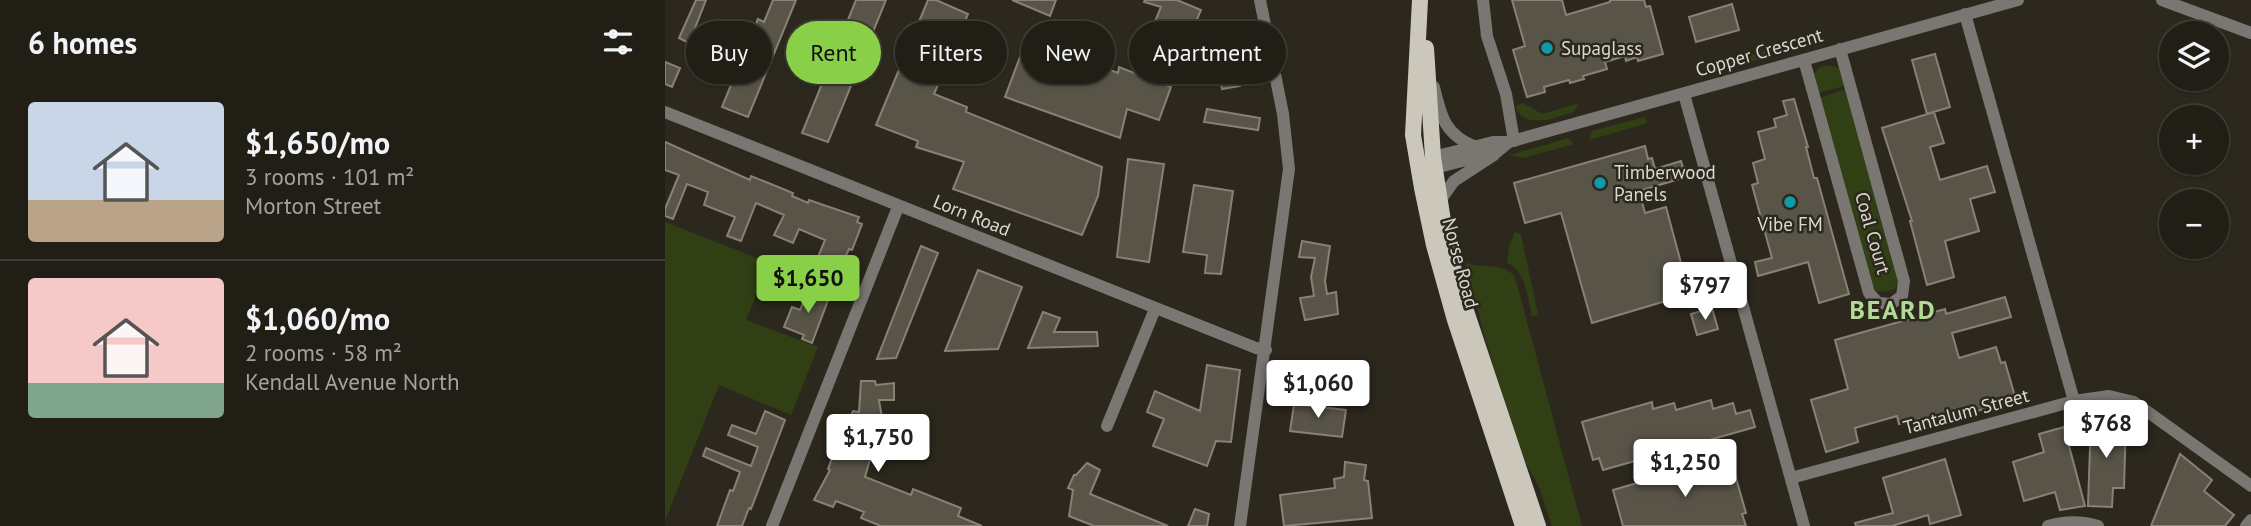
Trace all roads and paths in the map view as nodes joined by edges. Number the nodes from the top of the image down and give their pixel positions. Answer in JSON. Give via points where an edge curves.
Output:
{"nodes":[{"id":1,"x":1260,"y":0,"type":"edge"},
{"id":2,"x":1422,"y":0,"type":"edge"},
{"id":3,"x":1483,"y":0,"type":"edge"},
{"id":4,"x":2018,"y":0,"type":"edge"},
{"id":5,"x":2162,"y":0,"type":"edge"},
{"id":6,"x":2188,"y":5,"type":"edge"},
{"id":7,"x":1965,"y":15,"type":"junction"},
{"id":8,"x":2251,"y":33,"type":"edge"},
{"id":9,"x":1840,"y":50,"type":"junction"},
{"id":10,"x":1427,"y":60,"type":"junction"},
{"id":11,"x":1804,"y":60,"type":"junction"},
{"id":12,"x":1684,"y":94,"type":"junction"},
{"id":13,"x":665,"y":112,"type":"edge"},
{"id":14,"x":1512,"y":142,"type":"junction"},
{"id":15,"x":1476,"y":147,"type":"junction"},
{"id":16,"x":1497,"y":152,"type":"junction"},
{"id":17,"x":1426,"y":164,"type":"junction"},
{"id":18,"x":1439,"y":202,"type":"junction"},
{"id":19,"x":898,"y":206,"type":"junction"},
{"id":20,"x":1155,"y":309,"type":"junction"},
{"id":21,"x":1266,"y":350,"type":"junction"},
{"id":22,"x":2074,"y":401,"type":"junction"},
{"id":23,"x":1107,"y":426,"type":"dead end"},
{"id":24,"x":1517,"y":463,"type":"junction"},
{"id":25,"x":1791,"y":478,"type":"junction"},
{"id":26,"x":2251,"y":486,"type":"edge"},
{"id":27,"x":2251,"y":520,"type":"edge"},
{"id":28,"x":1523,"y":524,"type":"edge"},
{"id":29,"x":772,"y":526,"type":"edge"},
{"id":30,"x":1240,"y":526,"type":"edge"},
{"id":31,"x":1538,"y":526,"type":"edge"},
{"id":32,"x":1548,"y":526,"type":"edge"},
{"id":33,"x":1804,"y":526,"type":"edge"},
{"id":34,"x":2048,"y":526,"type":"edge"},
{"id":35,"x":2098,"y":526,"type":"edge"},
{"id":36,"x":2246,"y":526,"type":"edge"}],
"edges":[{"from":1,"to":21,"type":"street","via":[[1289,169]]},
{"from":2,"to":10,"type":"main road","name":"Norse Road"},
{"from":2,"to":17,"type":"main road","name":"Norse Road","via":[[1413,135]]},
{"from":3,"to":14,"type":"street","via":[[1487,40],[1506,94]]},
{"from":4,"to":7,"type":"street","name":"Copper Crescent"},
{"from":5,"to":6,"type":"street"},
{"from":6,"to":8,"type":"street"},
{"from":7,"to":9,"type":"street","name":"Copper Crescent"},
{"from":7,"to":22,"type":"street"},
{"from":9,"to":11,"type":"street","name":"Copper Crescent"},
{"from":9,"to":11,"type":"street","name":"Coal Court","via":[[1904,281],[1902,296],[1891,304],[1878,303],[1869,293]]},
{"from":10,"to":15,"type":"street","via":[[1443,120],[1456,137]]},
{"from":10,"to":17,"type":"main road","name":"Norse Road"},
{"from":11,"to":12,"type":"street","name":"Copper Crescent"},
{"from":12,"to":14,"type":"street","name":"Copper Crescent"},
{"from":12,"to":25,"type":"street"},
{"from":13,"to":19,"type":"street","name":"Lorn Road"},
{"from":14,"to":15,"type":"street","name":"Copper Crescent"},
{"from":14,"to":16,"type":"street","name":"Copper Crescent"},
{"from":15,"to":17,"type":"street","name":"Copper Crescent"},
{"from":16,"to":17,"type":"street","name":"Copper Crescent"},
{"from":16,"to":18,"type":"street","via":[[1454,181]]},
{"from":17,"to":18,"type":"main road","name":"Norse Road"},
{"from":17,"to":28,"type":"main road","name":"Norse Road","via":[[1444,284]]},
{"from":18,"to":24,"type":"main road","name":"Norse Road","via":[[1459,290]]},
{"from":19,"to":20,"type":"street","name":"Lorn Road"},
{"from":19,"to":29,"type":"street"},
{"from":20,"to":21,"type":"street","name":"Lorn Road"},
{"from":20,"to":23,"type":"street"},
{"from":21,"to":30,"type":"street"},
{"from":22,"to":25,"type":"street","name":"Tantalum Street"},
{"from":22,"to":26,"type":"street","name":"Tantalum Street","via":[[2109,396],[2134,401]]},
{"from":24,"to":31,"type":"main road","name":"Norse Road"},
{"from":24,"to":32,"type":"main road","via":[[1533,484]]},
{"from":25,"to":33,"type":"street"},
{"from":27,"to":36,"type":"street"},
{"from":34,"to":35,"type":"street"}]}
